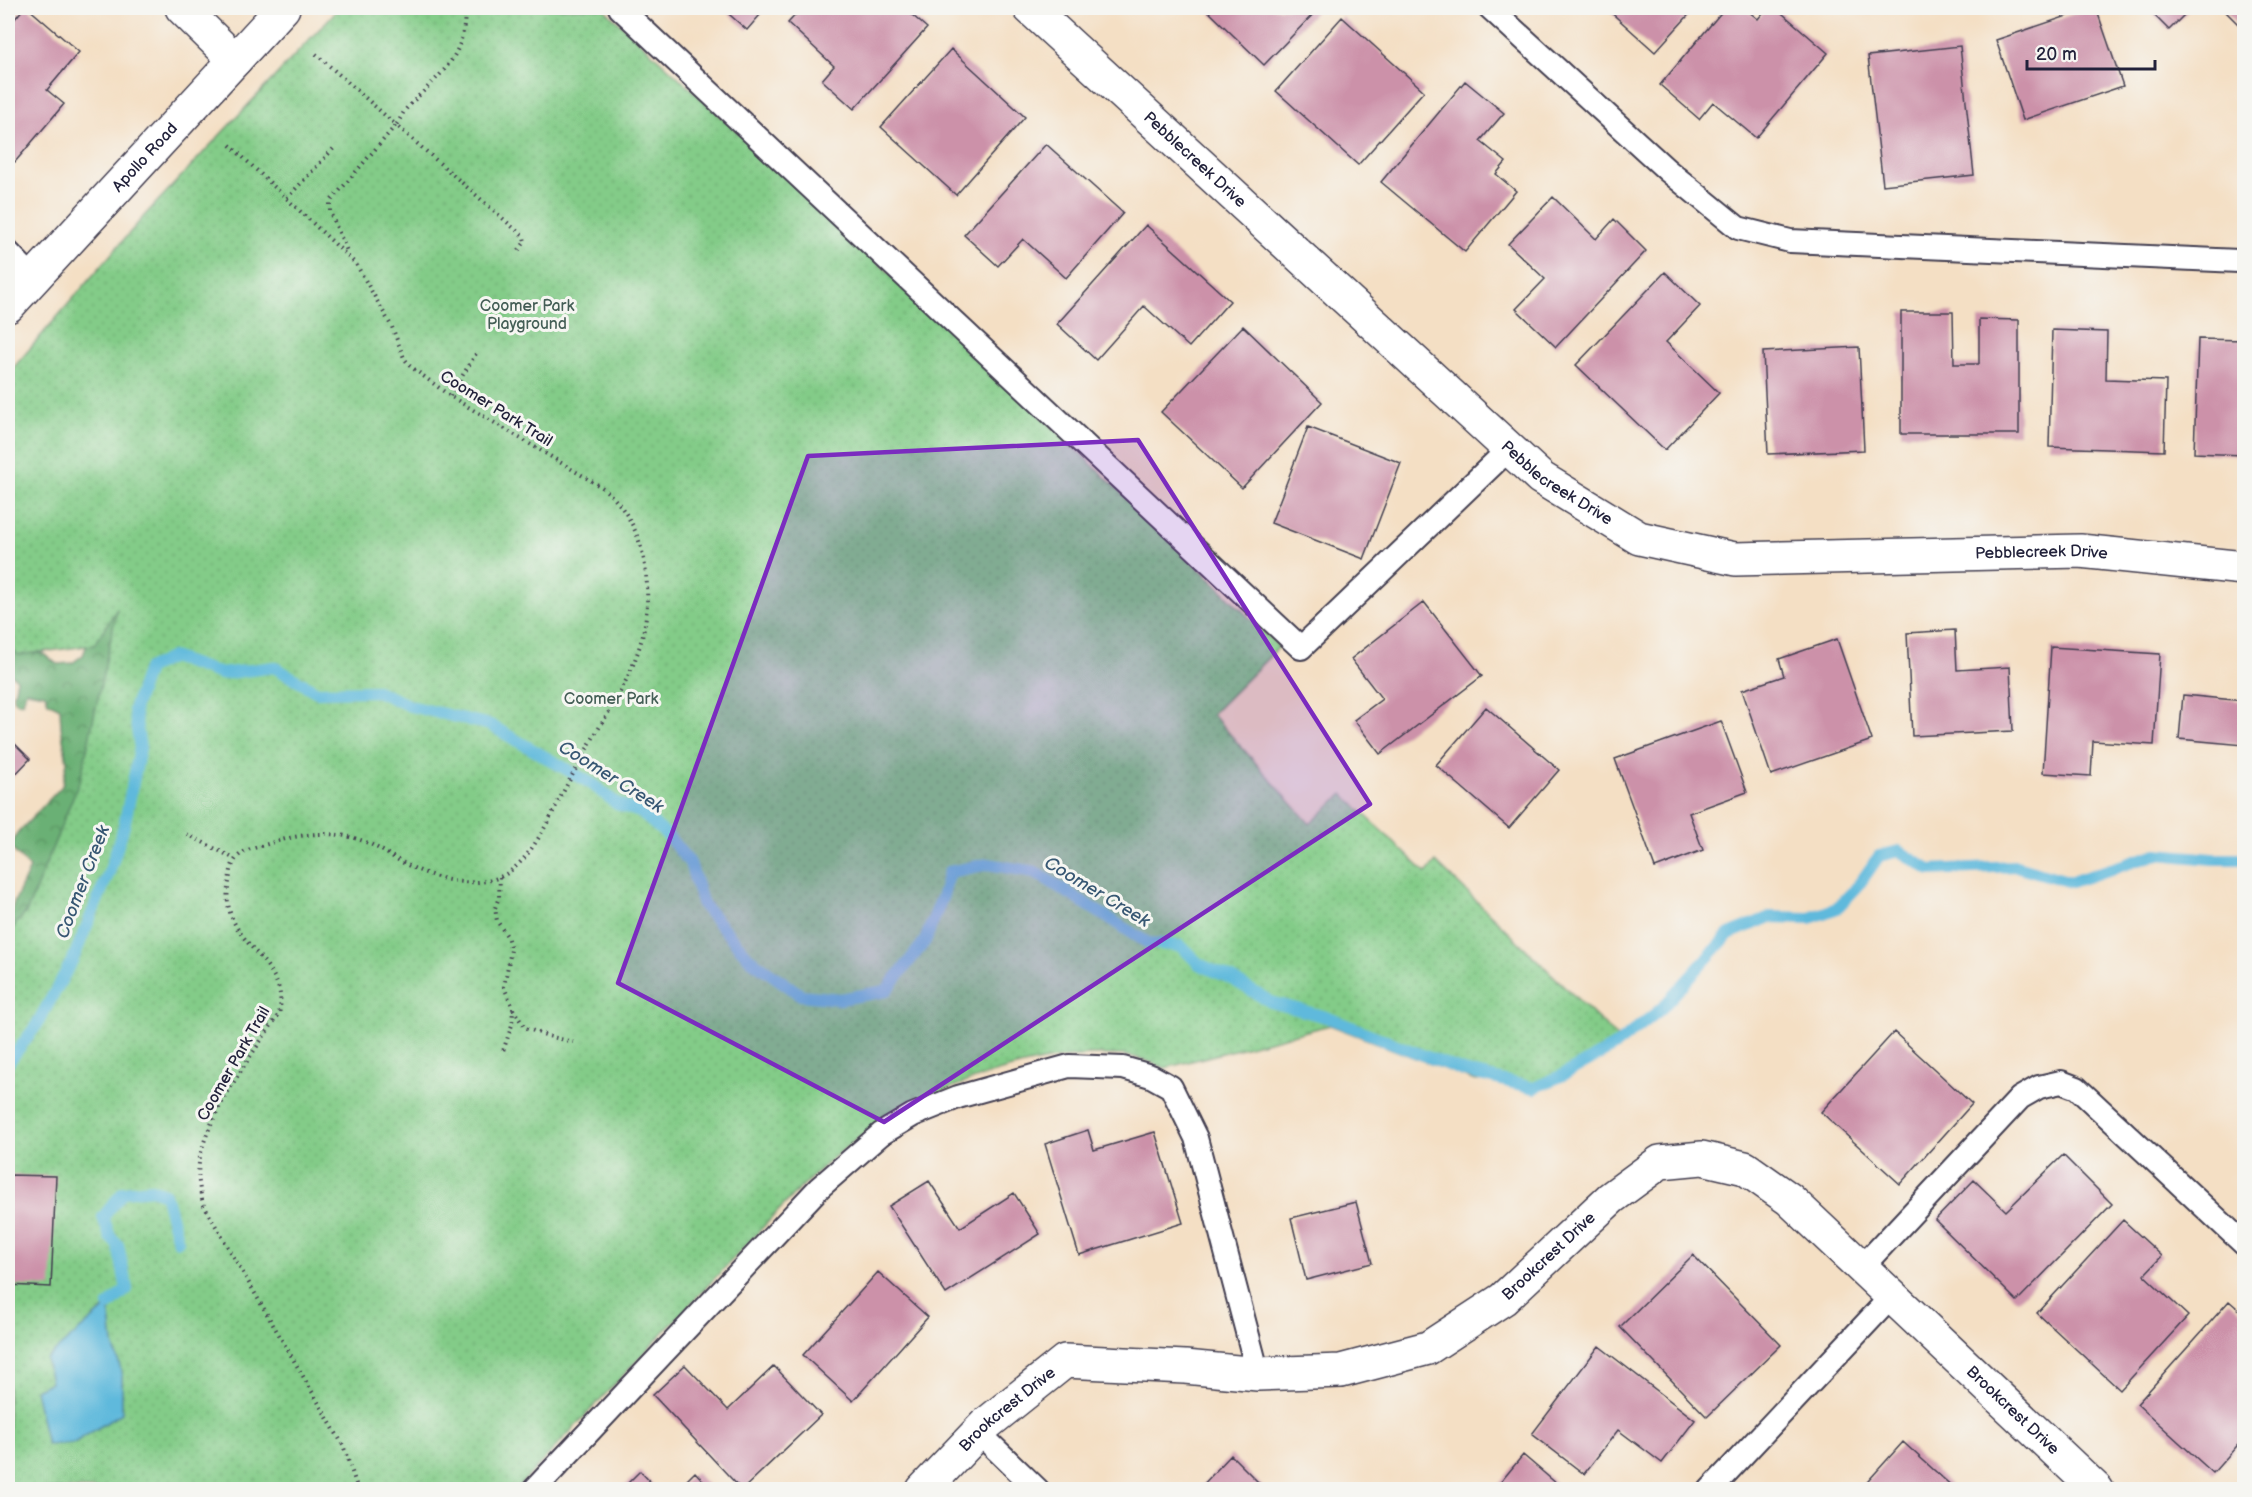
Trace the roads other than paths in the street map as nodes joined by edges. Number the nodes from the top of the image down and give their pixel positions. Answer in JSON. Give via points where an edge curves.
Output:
{"nodes":[{"id":1,"x":182,"y":8,"type":"edge"},
{"id":2,"x":283,"y":8,"type":"edge"},
{"id":3,"x":620,"y":8,"type":"edge"},
{"id":4,"x":1030,"y":8,"type":"edge"},
{"id":5,"x":1490,"y":8,"type":"edge"},
{"id":6,"x":235,"y":60,"type":"junction"},
{"id":7,"x":8,"y":252,"type":"edge"},
{"id":8,"x":2244,"y":259,"type":"edge"},
{"id":9,"x":33,"y":278,"type":"junction"},
{"id":10,"x":8,"y":306,"type":"edge"},
{"id":11,"x":1509,"y":449,"type":"junction"},
{"id":12,"x":2244,"y":568,"type":"edge"},
{"id":13,"x":2244,"y":1244,"type":"edge"},
{"id":14,"x":1863,"y":1267,"type":"junction"},
{"id":15,"x":1892,"y":1296,"type":"junction"},
{"id":16,"x":1258,"y":1374,"type":"junction"},
{"id":17,"x":978,"y":1432,"type":"junction"},
{"id":18,"x":534,"y":1490,"type":"edge"},
{"id":19,"x":923,"y":1490,"type":"edge"},
{"id":20,"x":1038,"y":1490,"type":"edge"},
{"id":21,"x":1710,"y":1490,"type":"edge"},
{"id":22,"x":2097,"y":1490,"type":"edge"}],
"edges":[{"from":1,"to":6,"type":"street"},
{"from":2,"to":6,"type":"street","name":"Apollo Road"},
{"from":3,"to":11,"type":"lane","via":[[1301,648]]},
{"from":4,"to":11,"type":"street","name":"Pebblecreek Drive"},
{"from":5,"to":8,"type":"lane","via":[[1667,170],[1738,228],[1790,241]]},
{"from":6,"to":9,"type":"street","name":"Apollo Road"},
{"from":7,"to":9,"type":"lane"},
{"from":9,"to":10,"type":"street","name":"Apollo Road"},
{"from":11,"to":12,"type":"street","name":"Pebblecreek Drive","via":[[1541,478],[1639,538],[1735,559],[2080,551]]},
{"from":13,"to":14,"type":"lane","via":[[2077,1088],[2061,1082],[2039,1087],[2020,1098]]},
{"from":14,"to":15,"type":"street","name":"Brookcrest Drive"},
{"from":14,"to":16,"type":"street","name":"Brookcrest Drive","via":[[1789,1199],[1745,1168],[1702,1158],[1660,1162],[1611,1198],[1503,1299],[1428,1348],[1341,1371]]},
{"from":15,"to":21,"type":"lane"},
{"from":15,"to":22,"type":"street","name":"Brookcrest Drive"},
{"from":16,"to":17,"type":"street","name":"Brookcrest Drive","via":[[1065,1361]]},
{"from":16,"to":18,"type":"lane","via":[[1196,1138],[1179,1100],[1171,1087],[1151,1076],[1123,1068],[1070,1066],[958,1097],[913,1115],[881,1134],[819,1188]]},
{"from":17,"to":19,"type":"street","name":"Brookcrest Drive"},
{"from":17,"to":20,"type":"lane"}]}
